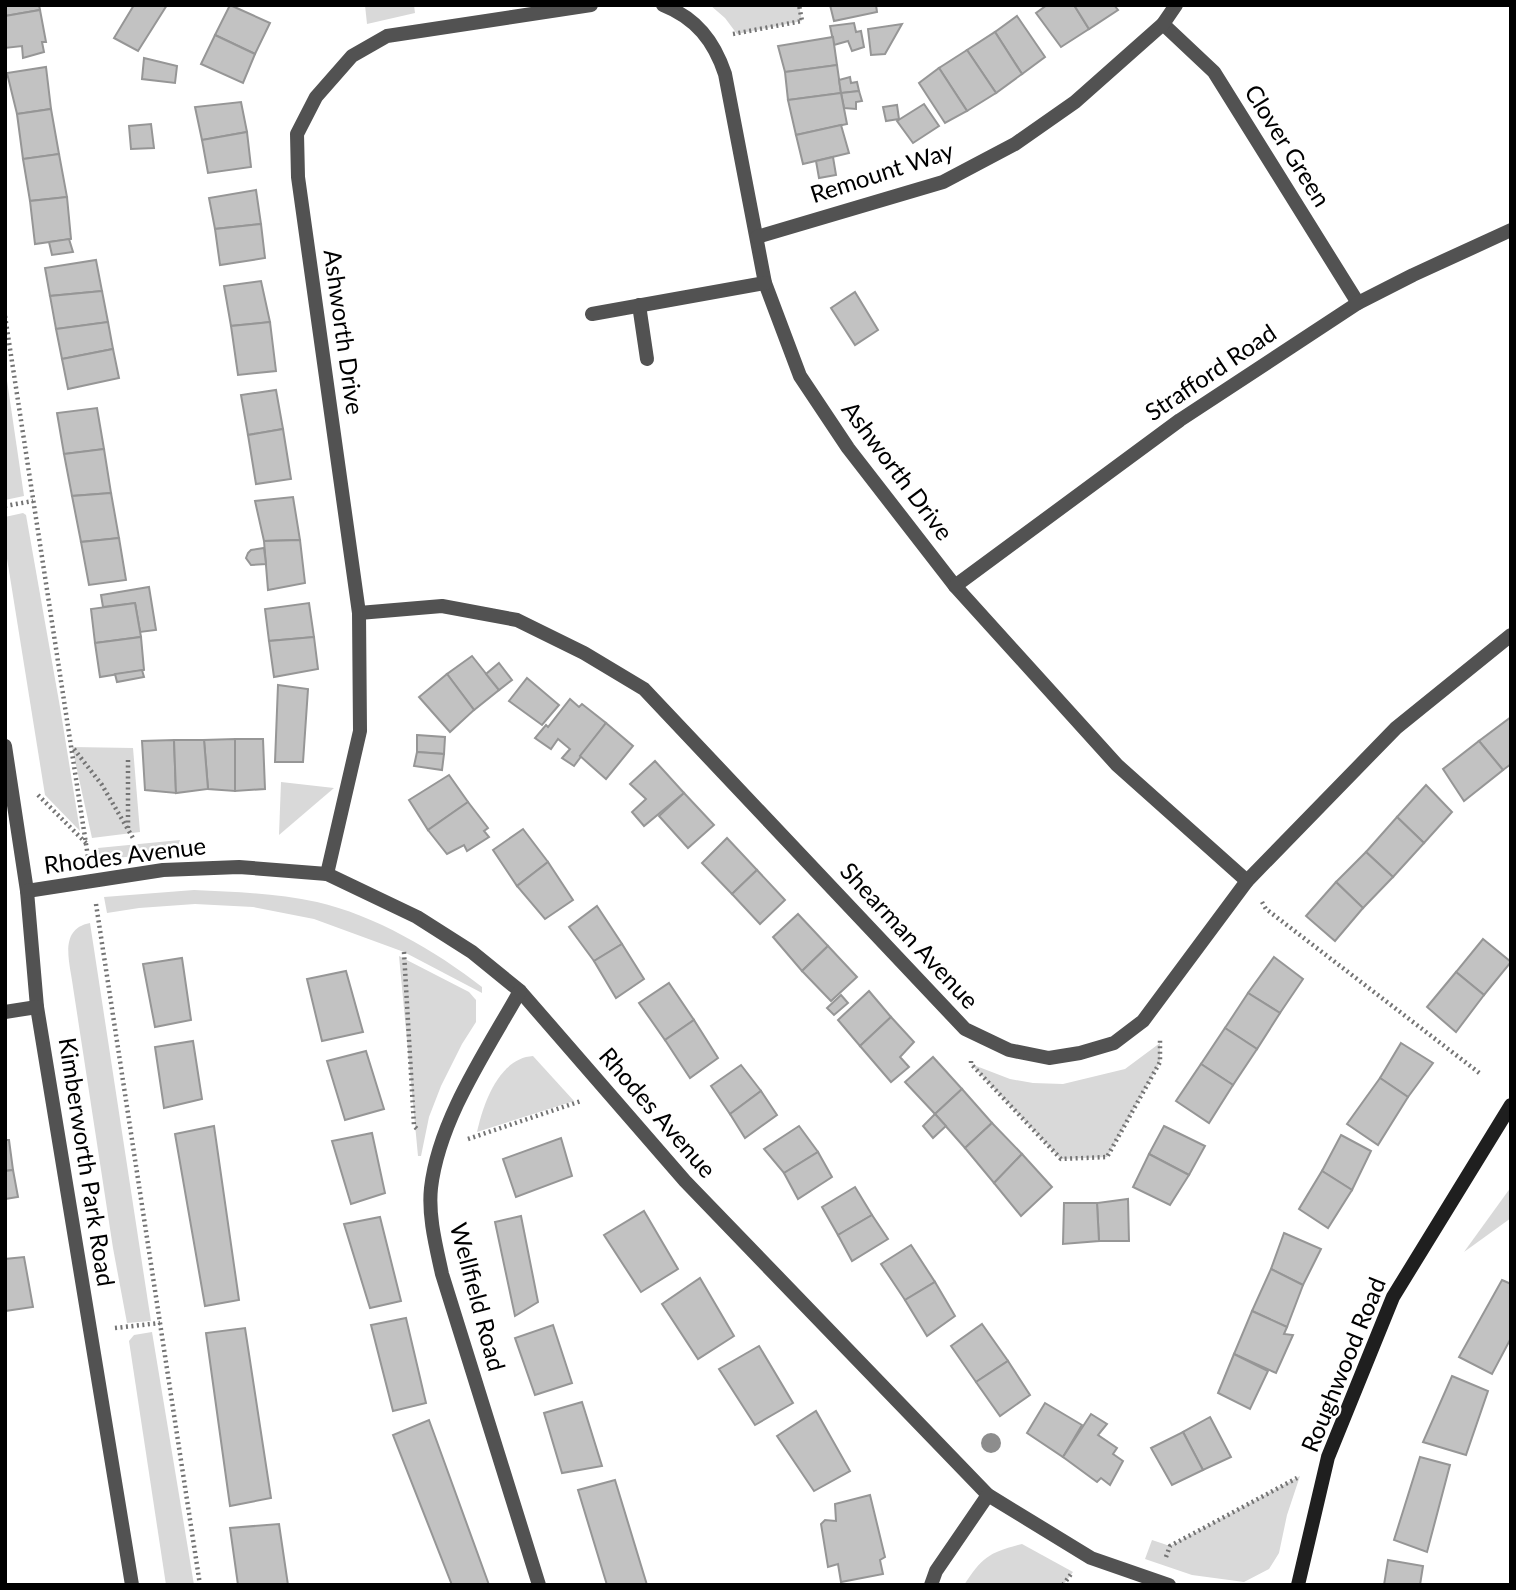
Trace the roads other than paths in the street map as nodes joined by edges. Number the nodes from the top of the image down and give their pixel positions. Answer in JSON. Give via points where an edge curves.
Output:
{"nodes":[{"id":1,"x":591,"y":5,"type":"edge"},
{"id":2,"x":663,"y":5,"type":"edge"},
{"id":3,"x":1176,"y":5,"type":"edge"},
{"id":4,"x":1163,"y":24,"type":"junction"},
{"id":5,"x":1511,"y":230,"type":"edge"},
{"id":6,"x":757,"y":237,"type":"junction"},
{"id":7,"x":765,"y":283,"type":"junction"},
{"id":8,"x":1358,"y":303,"type":"junction"},
{"id":9,"x":639,"y":305,"type":"junction"},
{"id":10,"x":592,"y":314,"type":"dead end"},
{"id":11,"x":647,"y":359,"type":"dead end"},
{"id":12,"x":955,"y":586,"type":"junction"},
{"id":13,"x":359,"y":613,"type":"junction"},
{"id":14,"x":1511,"y":635,"type":"edge"},
{"id":15,"x":5,"y":746,"type":"edge"},
{"id":16,"x":327,"y":874,"type":"junction"},
{"id":17,"x":1247,"y":881,"type":"junction"},
{"id":18,"x":27,"y":891,"type":"junction"},
{"id":19,"x":520,"y":991,"type":"junction"},
{"id":20,"x":37,"y":1007,"type":"junction"},
{"id":21,"x":5,"y":1012,"type":"edge"},
{"id":22,"x":1511,"y":1105,"type":"edge"},
{"id":23,"x":988,"y":1495,"type":"junction"},
{"id":24,"x":1163,"y":1583,"type":"edge"},
{"id":25,"x":132,"y":1585,"type":"edge"},
{"id":26,"x":540,"y":1585,"type":"edge"},
{"id":27,"x":931,"y":1585,"type":"edge"},
{"id":28,"x":1298,"y":1585,"type":"edge"}],
"edges":[{"from":1,"to":13,"type":"street","name":"Ashworth Drive","via":[[387,36],[352,56],[316,97],[297,134],[298,177]]},
{"from":2,"to":6,"type":"street","name":"Ashworth Drive","via":[[694,22],[719,56]]},
{"from":3,"to":4,"type":"street","name":"Remount Way"},
{"from":4,"to":6,"type":"street","name":"Remount Way","via":[[1075,103],[1015,144],[943,182]]},
{"from":4,"to":8,"type":"street","name":"Clover Green","via":[[1214,72]]},
{"from":5,"to":8,"type":"street","name":"Strafford Road"},
{"from":6,"to":7,"type":"street","name":"Ashworth Drive"},
{"from":7,"to":9,"type":"street"},
{"from":7,"to":12,"type":"street","name":"Ashworth Drive","via":[[800,376],[848,448]]},
{"from":8,"to":12,"type":"street","name":"Strafford Road","via":[[1180,420]]},
{"from":9,"to":10,"type":"street"},
{"from":9,"to":11,"type":"street"},
{"from":12,"to":17,"type":"street","name":"Ashworth Drive","via":[[1117,765]]},
{"from":13,"to":16,"type":"street","name":"Ashworth Drive","via":[[360,732]]},
{"from":13,"to":17,"type":"street","name":"Shearman Avenue","via":[[442,606],[517,620],[644,688],[965,1029],[1009,1050],[1049,1058],[1114,1043],[1143,1021]]},
{"from":14,"to":17,"type":"street","name":"Shearman Avenue","via":[[1396,728]]},
{"from":15,"to":18,"type":"street","name":"Kimberworth Park Road"},
{"from":16,"to":18,"type":"street","name":"Rhodes Avenue","via":[[239,867],[163,870]]},
{"from":16,"to":19,"type":"street","name":"Rhodes Avenue","via":[[417,917],[472,952]]},
{"from":18,"to":20,"type":"street","name":"Kimberworth Park Road"},
{"from":19,"to":23,"type":"street","name":"Rhodes Avenue","via":[[685,1181]]},
{"from":19,"to":26,"type":"street","name":"Wellfield Road","via":[[471,1079],[440,1149],[431,1189],[433,1233],[442,1274]]},
{"from":20,"to":21,"type":"street"},
{"from":20,"to":25,"type":"street","name":"Kimberworth Park Road"},
{"from":22,"to":28,"type":"street","name":"Roughwood Road","via":[[1392,1297],[1327,1463]]},
{"from":23,"to":24,"type":"street","name":"Rhodes Avenue","via":[[1091,1558]]},
{"from":23,"to":27,"type":"street"}]}
